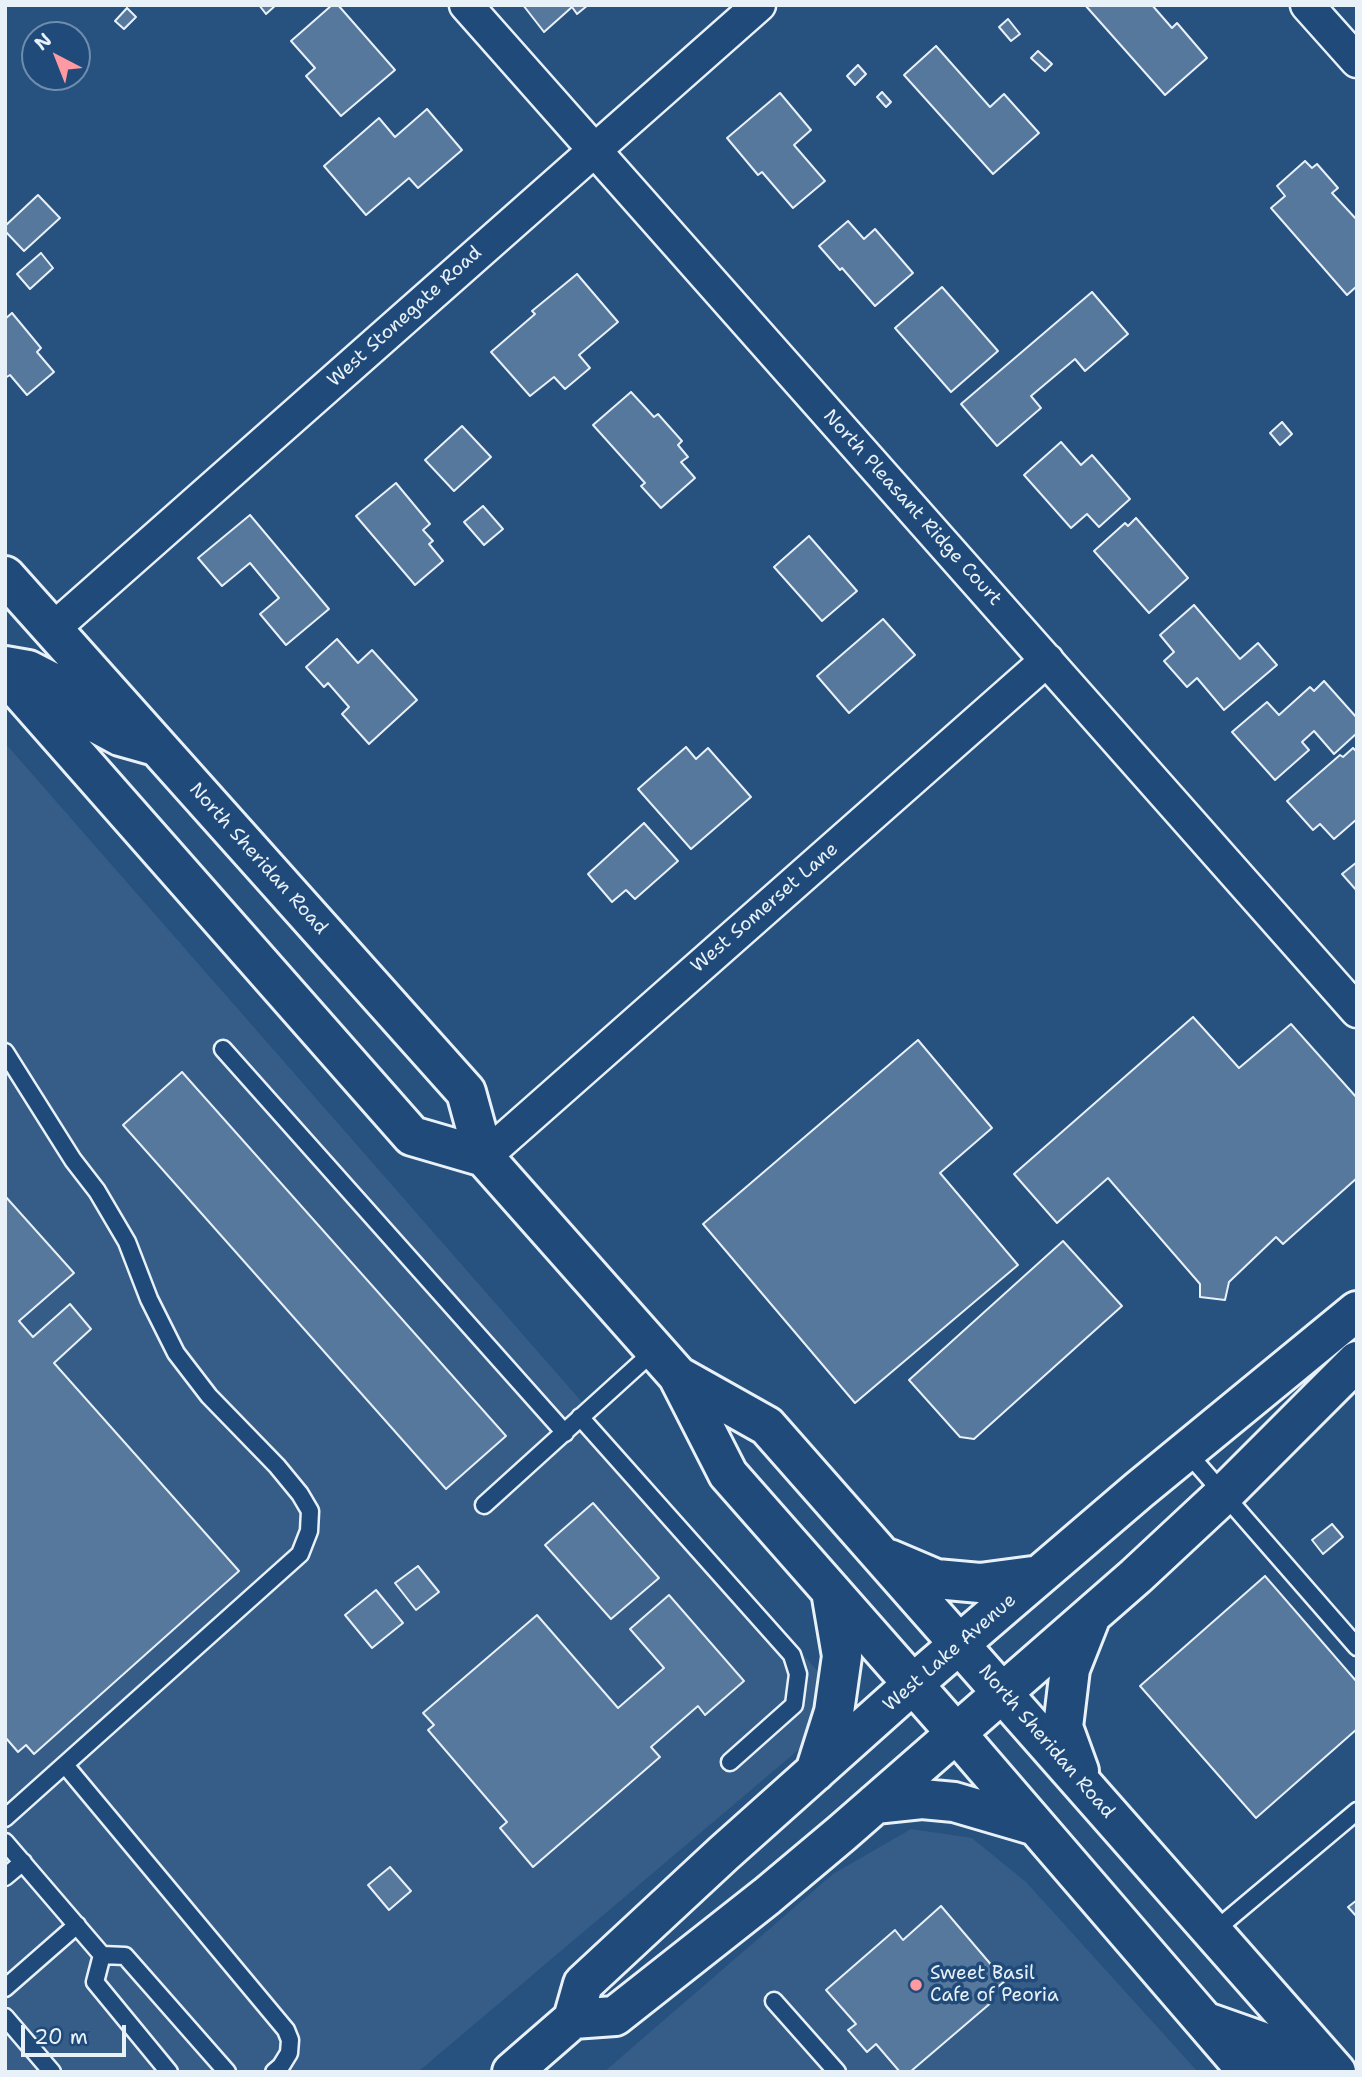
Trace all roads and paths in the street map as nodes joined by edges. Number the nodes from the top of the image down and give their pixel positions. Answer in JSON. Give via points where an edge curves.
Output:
{"nodes":[{"id":1,"x":466,"y":5,"type":"edge"},
{"id":2,"x":759,"y":5,"type":"edge"},
{"id":3,"x":1307,"y":5,"type":"edge"},
{"id":4,"x":1357,"y":61,"type":"edge"},
{"id":5,"x":594,"y":150,"type":"junction"},
{"id":6,"x":5,"y":576,"type":"edge"},
{"id":7,"x":53,"y":629,"type":"junction"},
{"id":8,"x":1047,"y":660,"type":"junction"},
{"id":9,"x":5,"y":666,"type":"edge"},
{"id":10,"x":5,"y":674,"type":"edge"},
{"id":11,"x":158,"y":747,"type":"junction"},
{"id":12,"x":1357,"y":1012,"type":"edge"},
{"id":13,"x":223,"y":1049,"type":"dead end"},
{"id":14,"x":5,"y":1052,"type":"edge"},
{"id":15,"x":484,"y":1157,"type":"junction"},
{"id":16,"x":1357,"y":1311,"type":"edge"},
{"id":17,"x":1357,"y":1361,"type":"edge"},
{"id":18,"x":666,"y":1363,"type":"junction"},
{"id":19,"x":580,"y":1417,"type":"junction"},
{"id":20,"x":565,"y":1433,"type":"junction"},
{"id":21,"x":1186,"y":1451,"type":"junction"},
{"id":22,"x":1224,"y":1494,"type":"junction"},
{"id":23,"x":484,"y":1505,"type":"dead end"},
{"id":24,"x":883,"y":1557,"type":"junction"},
{"id":25,"x":1040,"y":1575,"type":"junction"},
{"id":26,"x":831,"y":1591,"type":"junction"},
{"id":27,"x":1091,"y":1616,"type":"junction"},
{"id":28,"x":960,"y":1644,"type":"junction"},
{"id":29,"x":1357,"y":1647,"type":"edge"},
{"id":30,"x":913,"y":1684,"type":"junction"},
{"id":31,"x":1003,"y":1693,"type":"junction"},
{"id":32,"x":956,"y":1733,"type":"junction"},
{"id":33,"x":730,"y":1762,"type":"dead end"},
{"id":34,"x":65,"y":1765,"type":"junction"},
{"id":35,"x":815,"y":1772,"type":"junction"},
{"id":36,"x":1084,"y":1786,"type":"junction"},
{"id":37,"x":875,"y":1804,"type":"junction"},
{"id":38,"x":1357,"y":1811,"type":"edge"},
{"id":39,"x":5,"y":1818,"type":"edge"},
{"id":40,"x":1036,"y":1826,"type":"junction"},
{"id":41,"x":5,"y":1842,"type":"edge"},
{"id":42,"x":23,"y":1862,"type":"junction"},
{"id":43,"x":5,"y":1877,"type":"edge"},
{"id":44,"x":77,"y":1926,"type":"junction"},
{"id":45,"x":1213,"y":1932,"type":"junction"},
{"id":46,"x":102,"y":1955,"type":"junction"},
{"id":47,"x":5,"y":1988,"type":"edge"},
{"id":48,"x":774,"y":2001,"type":"dead end"},
{"id":49,"x":5,"y":2017,"type":"edge"},
{"id":50,"x":573,"y":2020,"type":"junction"},
{"id":51,"x":1204,"y":2021,"type":"junction"},
{"id":52,"x":52,"y":2072,"type":"edge"},
{"id":53,"x":169,"y":2072,"type":"edge"},
{"id":54,"x":228,"y":2072,"type":"edge"},
{"id":55,"x":274,"y":2072,"type":"edge"},
{"id":56,"x":512,"y":2072,"type":"edge"},
{"id":57,"x":836,"y":2072,"type":"edge"},
{"id":58,"x":1248,"y":2072,"type":"edge"},
{"id":59,"x":1290,"y":2072,"type":"edge"},
{"id":60,"x":1336,"y":2072,"type":"edge"}],
"edges":[{"from":1,"to":5,"type":"street","name":"North Pleasant Ridge Court"},
{"from":2,"to":5,"type":"street","name":"West Stonegate Road"},
{"from":3,"to":4,"type":"street"},
{"from":5,"to":7,"type":"street","name":"West Stonegate Road"},
{"from":5,"to":8,"type":"street","name":"North Pleasant Ridge Court"},
{"from":6,"to":7,"type":"main road","name":"North Sheridan Road"},
{"from":7,"to":11,"type":"main road","name":"North Sheridan Road"},
{"from":8,"to":12,"type":"street","name":"North Pleasant Ridge Court"},
{"from":8,"to":15,"type":"street","name":"West Somerset Lane"},
{"from":9,"to":11,"type":"main road","via":[[28,670],[57,685],[94,722],[120,736]]},
{"from":10,"to":15,"type":"main road","via":[[412,1136]]},
{"from":11,"to":15,"type":"main road","name":"North Sheridan Road","via":[[466,1092]]},
{"from":13,"to":20,"type":"lane"},
{"from":14,"to":34,"type":"lane","via":[[127,1242],[176,1353],[209,1396],[277,1466],[310,1511],[309,1531],[300,1554]]},
{"from":15,"to":18,"type":"main road","name":"North Sheridan Road"},
{"from":16,"to":21,"type":"main road","name":"West Lake Avenue"},
{"from":17,"to":22,"type":"main road"},
{"from":18,"to":19,"type":"lane"},
{"from":18,"to":24,"type":"main road","name":"North Sheridan Road","via":[[767,1426]]},
{"from":18,"to":26,"type":"main road","name":"North Sheridan Road","via":[[728,1474]]},
{"from":19,"to":20,"type":"lane"},
{"from":19,"to":33,"type":"lane","via":[[792,1655],[798,1674],[794,1705]]},
{"from":20,"to":23,"type":"lane"},
{"from":21,"to":22,"type":"lane"},
{"from":21,"to":25,"type":"main road","name":"West Lake Avenue"},
{"from":22,"to":27,"type":"main road"},
{"from":22,"to":29,"type":"lane"},
{"from":24,"to":25,"type":"main road","via":[[936,1579],[980,1583]]},
{"from":24,"to":28,"type":"main road","name":"North Sheridan Road"},
{"from":25,"to":28,"type":"main road","name":"West Lake Avenue"},
{"from":26,"to":30,"type":"main road","name":"North Sheridan Road"},
{"from":26,"to":35,"type":"main road","via":[[842,1656],[834,1712]]},
{"from":27,"to":31,"type":"main road"},
{"from":27,"to":36,"type":"main road","via":[[1070,1669],[1063,1727]]},
{"from":28,"to":30,"type":"main road","name":"West Lake Avenue"},
{"from":28,"to":31,"type":"main road","name":"North Sheridan Road"},
{"from":30,"to":32,"type":"main road","name":"North Sheridan Road"},
{"from":30,"to":35,"type":"main road","name":"West Lake Avenue"},
{"from":31,"to":32,"type":"main road"},
{"from":31,"to":36,"type":"main road","name":"North Sheridan Road"},
{"from":32,"to":37,"type":"main road"},
{"from":32,"to":40,"type":"main road","name":"North Sheridan Road"},
{"from":34,"to":39,"type":"lane"},
{"from":34,"to":55,"type":"lane","via":[[286,2030],[289,2053]]},
{"from":35,"to":50,"type":"main road","name":"West Lake Avenue","via":[[583,1984]]},
{"from":36,"to":45,"type":"main road","name":"North Sheridan Road"},
{"from":37,"to":40,"type":"main road","via":[[922,1798],[954,1802]]},
{"from":37,"to":50,"type":"main road","via":[[615,2015]]},
{"from":38,"to":45,"type":"lane"},
{"from":40,"to":51,"type":"main road","name":"North Sheridan Road"},
{"from":41,"to":42,"type":"lane"},
{"from":42,"to":43,"type":"lane"},
{"from":42,"to":44,"type":"lane"},
{"from":44,"to":46,"type":"lane"},
{"from":44,"to":47,"type":"lane"},
{"from":45,"to":60,"type":"main road","name":"North Sheridan Road"},
{"from":46,"to":53,"type":"lane","via":[[95,1982]]},
{"from":46,"to":54,"type":"lane","via":[[125,1956]]},
{"from":48,"to":57,"type":"lane"},
{"from":49,"to":52,"type":"lane"},
{"from":50,"to":56,"type":"main road"},
{"from":51,"to":58,"type":"main road","name":"North Sheridan Road"},
{"from":51,"to":59,"type":"main road","via":[[1260,2041]]}]}
